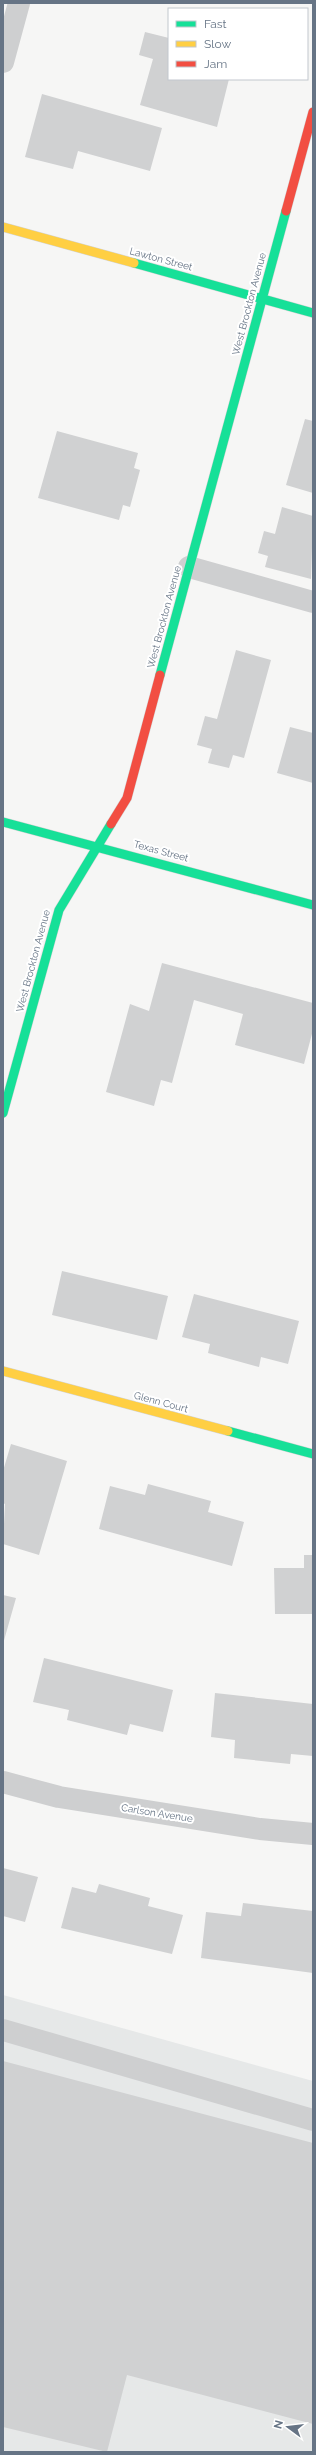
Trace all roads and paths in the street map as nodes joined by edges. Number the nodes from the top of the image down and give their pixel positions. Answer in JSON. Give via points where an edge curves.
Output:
{"nodes":[{"id":1,"x":19,"y":3,"type":"edge"},
{"id":2,"x":3,"y":62,"type":"edge"},
{"id":3,"x":313,"y":112,"type":"edge"},
{"id":4,"x":3,"y":227,"type":"edge"},
{"id":5,"x":262,"y":298,"type":"junction"},
{"id":6,"x":313,"y":313,"type":"edge"},
{"id":7,"x":189,"y":567,"type":"junction"},
{"id":8,"x":313,"y":602,"type":"edge"},
{"id":9,"x":3,"y":822,"type":"edge"},
{"id":10,"x":99,"y":847,"type":"junction"},
{"id":11,"x":313,"y":905,"type":"edge"},
{"id":12,"x":3,"y":1113,"type":"edge"},
{"id":13,"x":3,"y":1371,"type":"edge"},
{"id":14,"x":313,"y":1454,"type":"edge"},
{"id":15,"x":3,"y":1782,"type":"edge"},
{"id":16,"x":313,"y":1834,"type":"edge"},
{"id":17,"x":3,"y":2030,"type":"edge"},
{"id":18,"x":313,"y":2120,"type":"edge"}],
"edges":[{"from":1,"to":2,"type":"street"},
{"from":3,"to":5,"type":"street","name":"West Brockton Avenue"},
{"from":4,"to":5,"type":"street","name":"Lawton Street"},
{"from":5,"to":6,"type":"street","name":"Lawton Street"},
{"from":5,"to":7,"type":"street","name":"West Brockton Avenue"},
{"from":7,"to":8,"type":"street"},
{"from":7,"to":10,"type":"street","name":"West Brockton Avenue","via":[[127,798]]},
{"from":9,"to":10,"type":"street","name":"Texas Street"},
{"from":10,"to":11,"type":"street","name":"Texas Street"},
{"from":10,"to":12,"type":"street","name":"West Brockton Avenue","via":[[59,910]]},
{"from":13,"to":14,"type":"street","name":"Glenn Court"},
{"from":15,"to":16,"type":"street","name":"Carlson Avenue","via":[[74,1799],[260,1829]]},
{"from":17,"to":18,"type":"street"}]}
